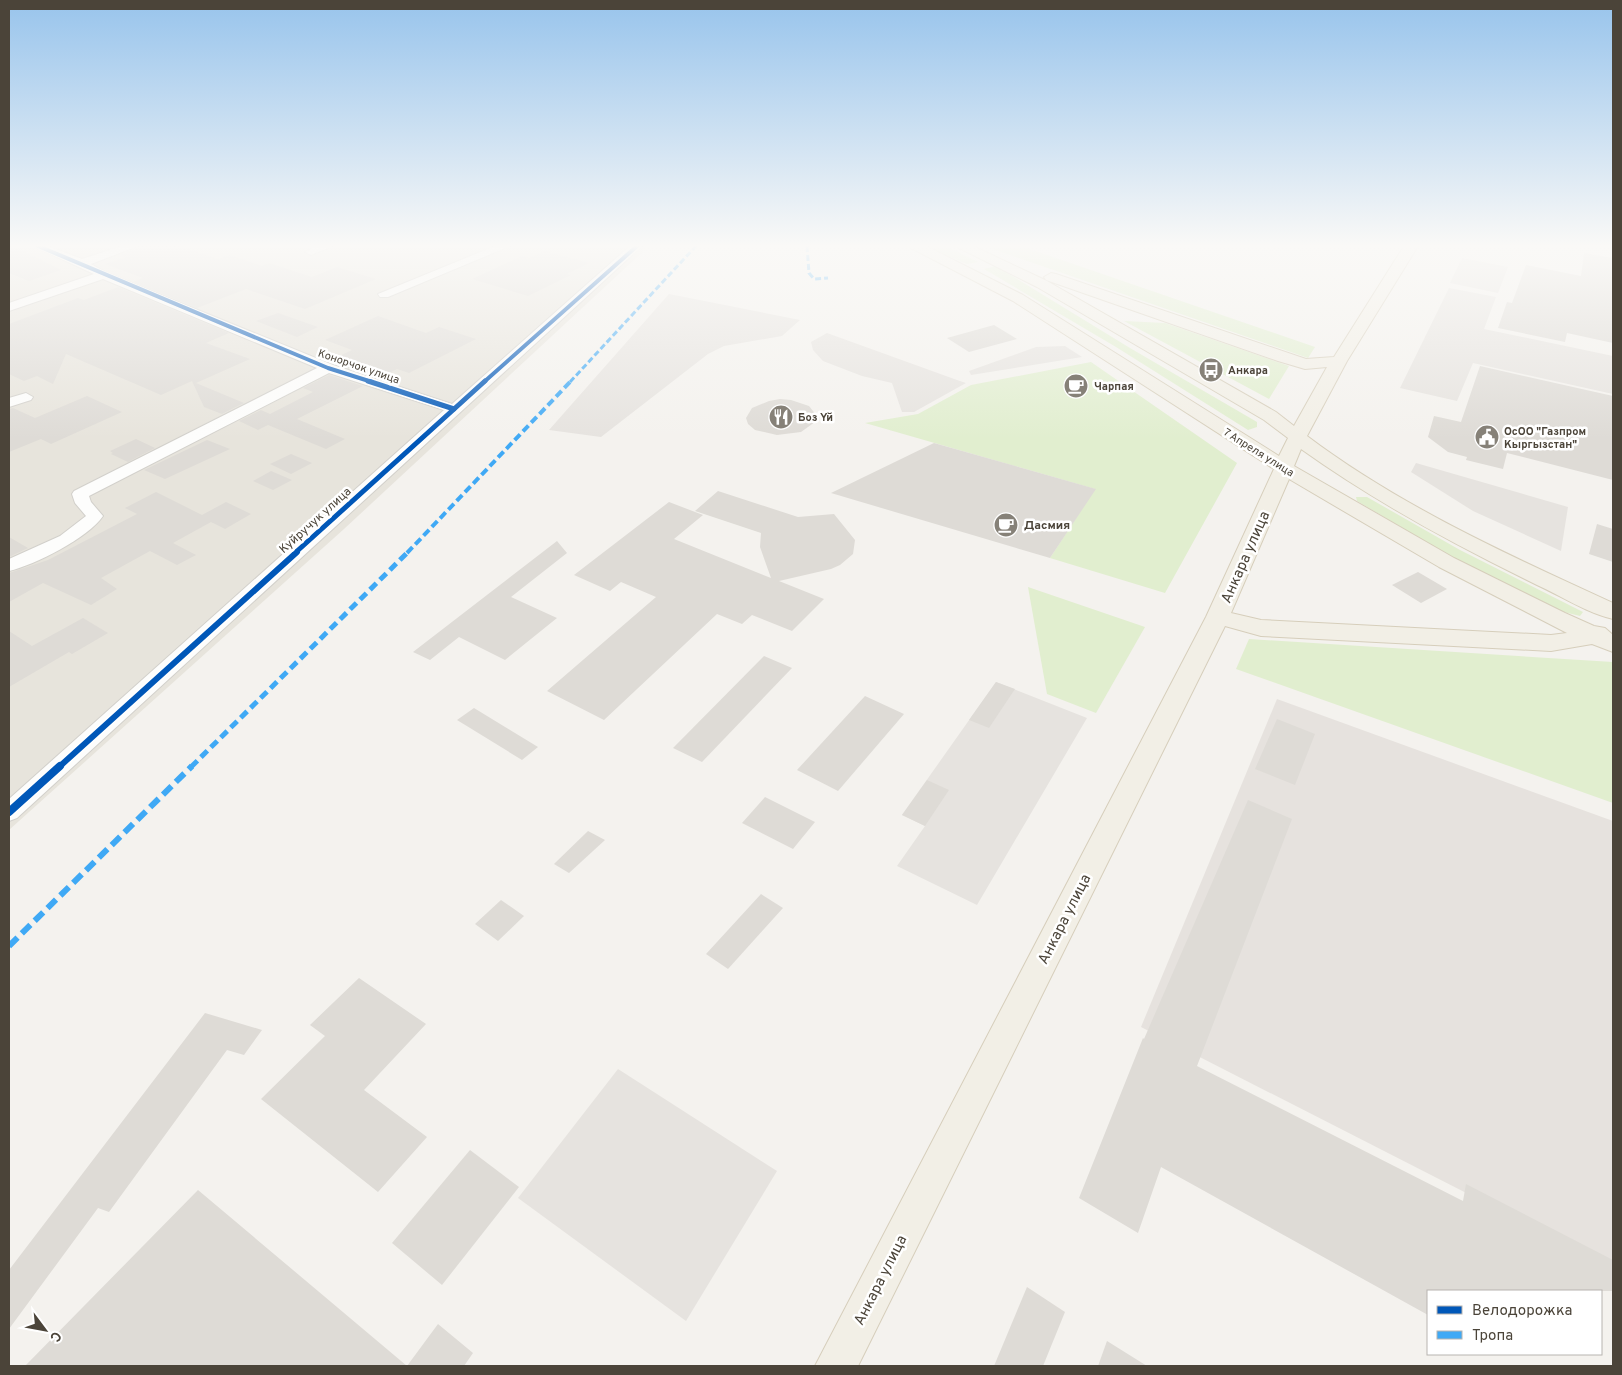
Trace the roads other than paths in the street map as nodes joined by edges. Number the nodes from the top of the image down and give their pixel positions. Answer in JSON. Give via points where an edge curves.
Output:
{"nodes":[{"id":1,"x":187,"y":310,"type":"edge"},
{"id":2,"x":563,"y":310,"type":"edge"},
{"id":3,"x":1037,"y":310,"type":"edge"},
{"id":4,"x":1087,"y":310,"type":"edge"},
{"id":5,"x":1147,"y":310,"type":"edge"},
{"id":6,"x":1370,"y":310,"type":"edge"},
{"id":7,"x":1338,"y":361,"type":"junction"},
{"id":8,"x":328,"y":368,"type":"junction"},
{"id":9,"x":26,"y":397,"type":"dead end"},
{"id":10,"x":9,"y":403,"type":"edge"},
{"id":11,"x":454,"y":409,"type":"junction"},
{"id":12,"x":1298,"y":438,"type":"junction"},
{"id":13,"x":1284,"y":468,"type":"junction"},
{"id":14,"x":9,"y":566,"type":"edge"},
{"id":15,"x":1613,"y":612,"type":"edge"},
{"id":16,"x":1218,"y":617,"type":"junction"},
{"id":17,"x":1613,"y":619,"type":"edge"},
{"id":18,"x":1604,"y":640,"type":"edge"},
{"id":19,"x":9,"y":812,"type":"edge"},
{"id":20,"x":836,"y":1366,"type":"edge"}],
"edges":[{"from":1,"to":8,"type":"street","name":"Конорчок улица"},
{"from":2,"to":11,"type":"street","name":"Куйручук улица"},
{"from":3,"to":13,"type":"main road","name":"7 Апреля улица"},
{"from":4,"to":12,"type":"main road","via":[[1270,416]]},
{"from":5,"to":7,"type":"main road","via":[[1305,364]]},
{"from":6,"to":7,"type":"main road","name":"Анкара улица"},
{"from":7,"to":12,"type":"main road","name":"Анкара улица"},
{"from":8,"to":11,"type":"street","name":"Конорчок улица"},
{"from":8,"to":14,"type":"street","name":"Конорчок улица","via":[[80,494],[83,503],[95,516],[88,524]]},
{"from":9,"to":10,"type":"street"},
{"from":11,"to":19,"type":"street","name":"Куйручук улица"},
{"from":12,"to":13,"type":"main road","name":"Анкара улица"},
{"from":12,"to":15,"type":"main road","via":[[1432,522]]},
{"from":13,"to":16,"type":"main road","name":"Анкара улица"},
{"from":13,"to":18,"type":"main road","name":"7 Апреля улица","via":[[1424,551]]},
{"from":16,"to":18,"type":"main road","via":[[1261,628],[1551,643]]},
{"from":16,"to":20,"type":"main road","name":"Анкара улица"},
{"from":17,"to":18,"type":"main road"}]}
